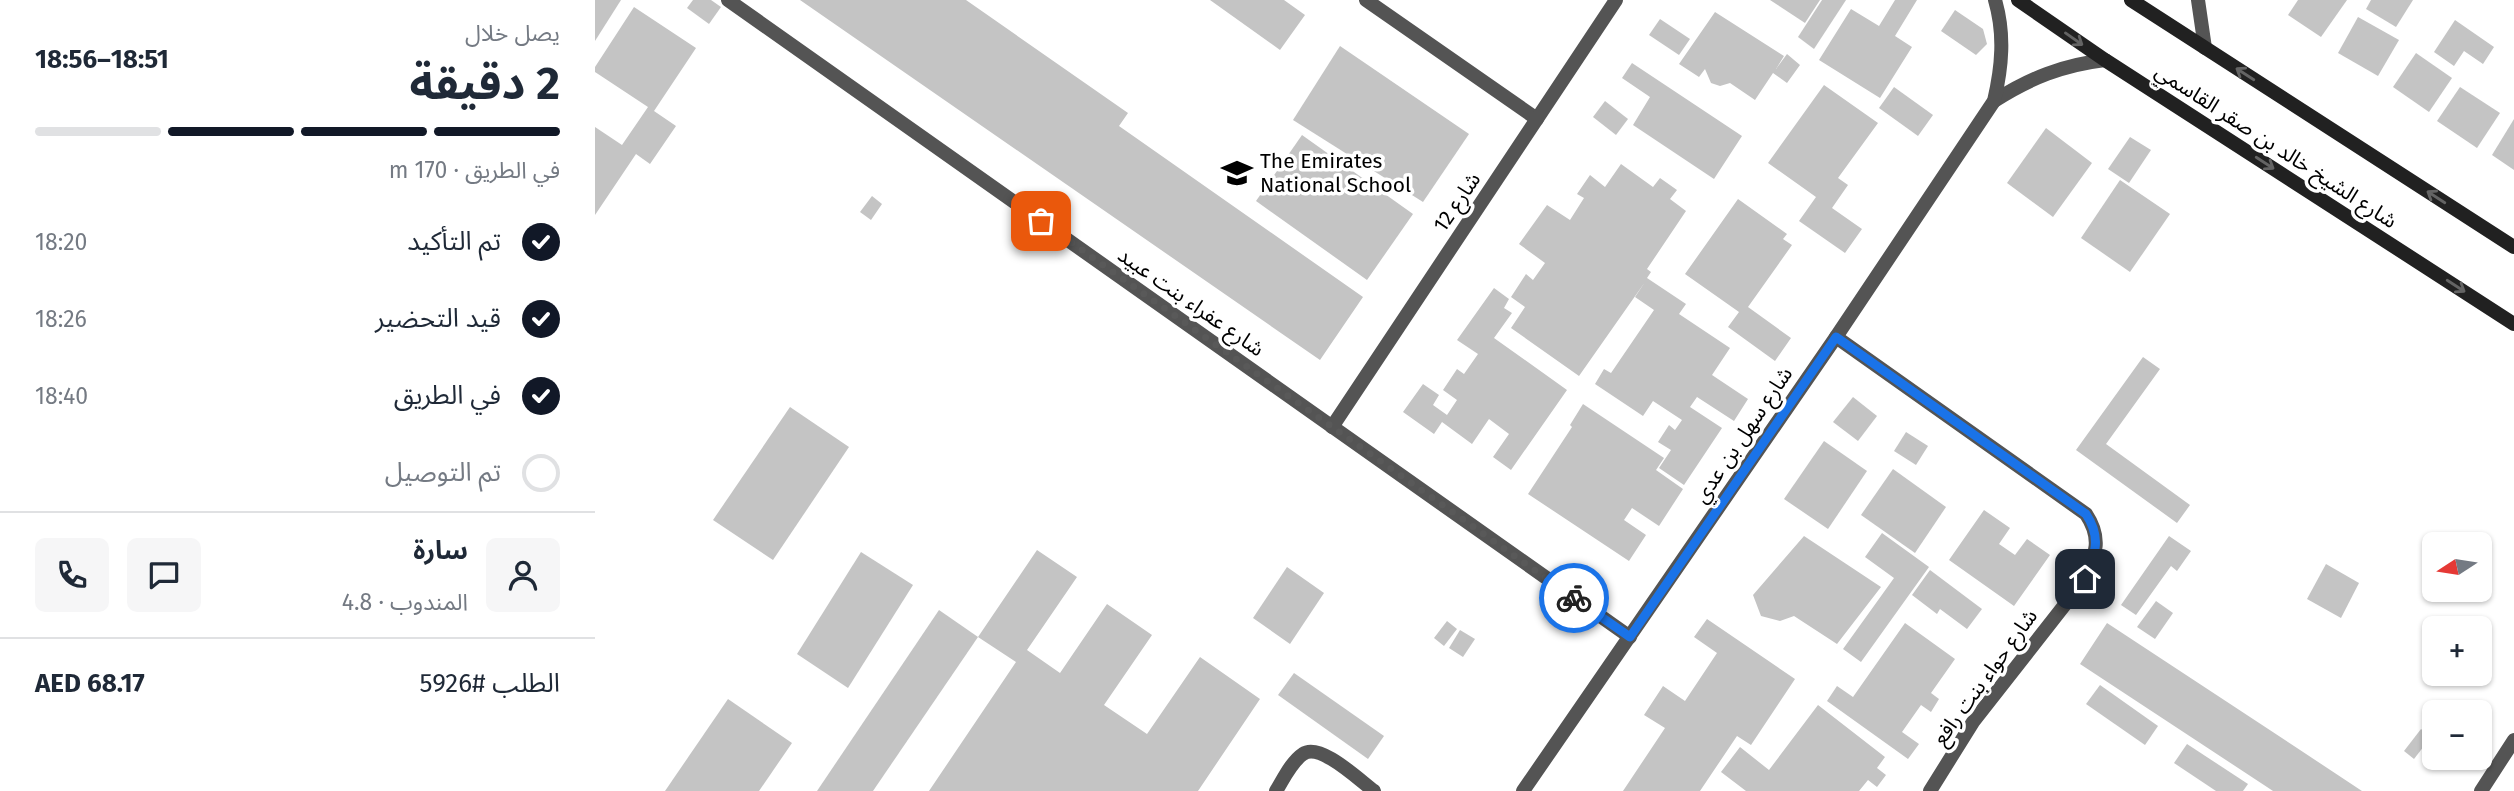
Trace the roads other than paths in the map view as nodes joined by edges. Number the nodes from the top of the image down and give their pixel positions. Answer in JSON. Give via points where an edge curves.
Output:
{"nodes":[{"id":1,"x":728,"y":0,"type":"edge"},
{"id":2,"x":1366,"y":0,"type":"edge"},
{"id":3,"x":1616,"y":0,"type":"edge"},
{"id":4,"x":1995,"y":0,"type":"edge"},
{"id":5,"x":2018,"y":0,"type":"edge"},
{"id":6,"x":2131,"y":0,"type":"edge"},
{"id":7,"x":2198,"y":0,"type":"edge"},
{"id":8,"x":2205,"y":48,"type":"junction"},
{"id":9,"x":2105,"y":60,"type":"junction"},
{"id":10,"x":1994,"y":101,"type":"junction"},
{"id":11,"x":1537,"y":119,"type":"junction"},
{"id":12,"x":2514,"y":247,"type":"edge"},
{"id":13,"x":2514,"y":324,"type":"edge"},
{"id":14,"x":1836,"y":337,"type":"junction"},
{"id":15,"x":1332,"y":427,"type":"junction"},
{"id":16,"x":1630,"y":637,"type":"junction"},
{"id":17,"x":2514,"y":740,"type":"edge"},
{"id":18,"x":1276,"y":791,"type":"edge"},
{"id":19,"x":1374,"y":791,"type":"edge"},
{"id":20,"x":1523,"y":791,"type":"edge"},
{"id":21,"x":1930,"y":791,"type":"edge"},
{"id":22,"x":2481,"y":791,"type":"edge"}],
"edges":[{"from":1,"to":15,"type":"street","name":"شارع عفراء بنت عبيد"},
{"from":2,"to":11,"type":"street"},
{"from":3,"to":11,"type":"street","name":"شارع 12"},
{"from":4,"to":10,"type":"street","name":"شارع سهل بن عدي","via":[[2002,40]]},
{"from":5,"to":9,"type":"main road","name":"شارع الشيخ خالد بن صقر القاسمي","one_way":true},
{"from":6,"to":8,"type":"main road","name":"شارع الشيخ خالد بن صقر القاسمي"},
{"from":7,"to":8,"type":"street"},
{"from":12,"to":8,"type":"main road","name":"شارع الشيخ خالد بن صقر القاسمي","one_way":true},
{"from":9,"to":10,"type":"street","name":"شارع سهل بن عدي","via":[[2046,72]]},
{"from":9,"to":13,"type":"main road","name":"شارع الشيخ خالد بن صقر القاسمي","one_way":true},
{"from":10,"to":14,"type":"street","name":"شارع سهل بن عدي"},
{"from":11,"to":15,"type":"street","name":"شارع 12"},
{"from":14,"to":16,"type":"street","name":"شارع سهل بن عدي"},
{"from":14,"to":21,"type":"street","name":"شارع حواء بنت رافع","via":[[2086,514],[2094,526],[2095,555],[2085,579],[1973,722]]},
{"from":15,"to":16,"type":"street","name":"شارع عفراء بنت عبيد"},
{"from":16,"to":20,"type":"street","name":"شارع سهل بن عدي"},
{"from":17,"to":22,"type":"street"},
{"from":18,"to":19,"type":"street","via":[[1298,758],[1313,751]]}]}
